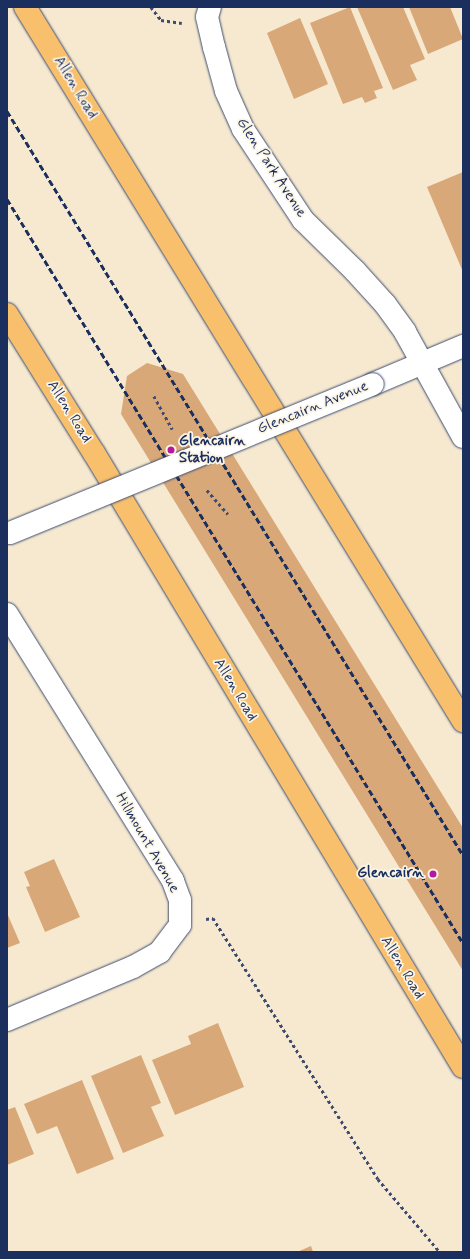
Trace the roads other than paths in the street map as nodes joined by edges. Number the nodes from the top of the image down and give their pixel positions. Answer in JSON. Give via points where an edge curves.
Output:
{"nodes":[{"id":1,"x":26,"y":7,"type":"edge"},
{"id":2,"x":209,"y":17,"type":"edge"},
{"id":3,"x":7,"y":314,"type":"edge"},
{"id":4,"x":463,"y":346,"type":"edge"},
{"id":5,"x":421,"y":363,"type":"junction"},
{"id":6,"x":463,"y":437,"type":"edge"},
{"id":7,"x":8,"y":534,"type":"edge"},
{"id":8,"x":7,"y":614,"type":"edge"},
{"id":9,"x":463,"y":721,"type":"edge"},
{"id":10,"x":7,"y":1020,"type":"edge"},
{"id":11,"x":463,"y":1068,"type":"edge"}],
"edges":[{"from":1,"to":9,"type":"highway","name":"Allen Road"},
{"from":2,"to":5,"type":"street","name":"Glen Park Avenue","via":[[226,91],[243,129],[304,220],[336,250],[385,304],[405,332]]},
{"from":3,"to":11,"type":"highway","name":"Allen Road","via":[[94,453]]},
{"from":4,"to":5,"type":"street","name":"Glencairn Avenue"},
{"from":5,"to":6,"type":"street"},
{"from":5,"to":7,"type":"street","name":"Glencairn Avenue","bridge":true},
{"from":8,"to":10,"type":"street","name":"Hillmount Avenue","via":[[173,881],[180,900],[180,925],[160,952],[133,967]]}]}
